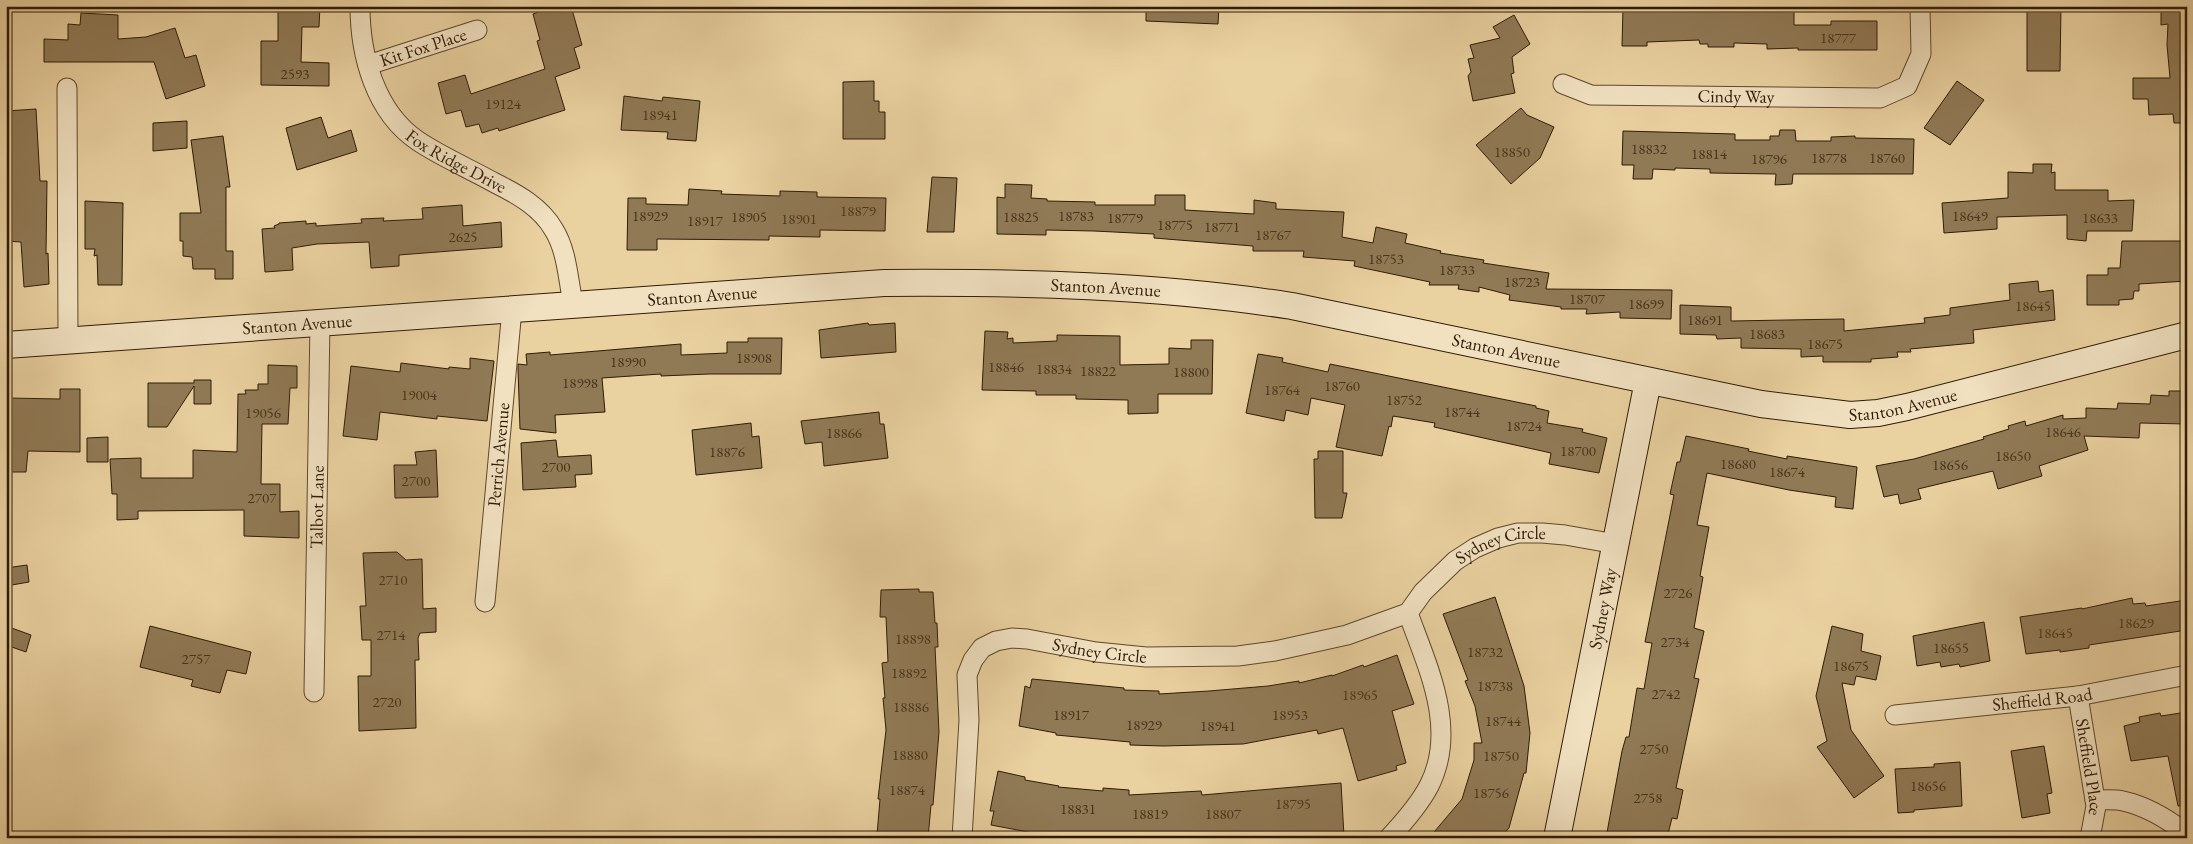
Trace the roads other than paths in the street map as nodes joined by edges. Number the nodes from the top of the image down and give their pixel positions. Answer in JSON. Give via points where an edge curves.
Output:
{"nodes":[{"id":1,"x":360,"y":6,"type":"edge"},
{"id":2,"x":1920,"y":6,"type":"edge"},
{"id":3,"x":477,"y":30,"type":"dead end"},
{"id":4,"x":368,"y":65,"type":"junction"},
{"id":5,"x":1564,"y":84,"type":"dead end"},
{"id":6,"x":67,"y":88,"type":"dead end"},
{"id":7,"x":573,"y":303,"type":"junction"},
{"id":8,"x":512,"y":309,"type":"junction"},
{"id":9,"x":320,"y":322,"type":"junction"},
{"id":10,"x":2187,"y":334,"type":"edge"},
{"id":11,"x":68,"y":340,"type":"junction"},
{"id":12,"x":6,"y":345,"type":"edge"},
{"id":13,"x":1648,"y":381,"type":"junction"},
{"id":14,"x":1616,"y":544,"type":"junction"},
{"id":15,"x":485,"y":602,"type":"dead end"},
{"id":16,"x":1408,"y":612,"type":"junction"},
{"id":17,"x":2187,"y":675,"type":"edge"},
{"id":18,"x":314,"y":692,"type":"dead end"},
{"id":19,"x":2078,"y":696,"type":"junction"},
{"id":20,"x":1895,"y":715,"type":"dead end"},
{"id":21,"x":2095,"y":800,"type":"junction"},
{"id":22,"x":2187,"y":834,"type":"edge"},
{"id":23,"x":962,"y":838,"type":"edge"},
{"id":24,"x":1389,"y":838,"type":"edge"},
{"id":25,"x":1557,"y":838,"type":"edge"},
{"id":26,"x":2090,"y":838,"type":"edge"}],
"edges":[{"from":1,"to":4,"type":"street","name":"Fox Ridge Drive","via":[[362,41]]},
{"from":2,"to":5,"type":"street","name":"Cindy Way","via":[[1921,54],[1907,86],[1880,98],[1591,95]]},
{"from":3,"to":4,"type":"street","name":"Kit Fox Place"},
{"from":4,"to":7,"type":"street","name":"Fox Ridge Drive","via":[[389,114],[406,132],[528,202],[544,217],[560,244]]},
{"from":6,"to":11,"type":"street"},
{"from":7,"to":8,"type":"street","name":"Stanton Avenue"},
{"from":7,"to":13,"type":"street","name":"Stanton Avenue","via":[[884,282],[976,281],[1179,292],[1292,306]]},
{"from":8,"to":9,"type":"street","name":"Stanton Avenue"},
{"from":8,"to":15,"type":"street","name":"Perrich Avenue"},
{"from":9,"to":11,"type":"street","name":"Stanton Avenue"},
{"from":9,"to":18,"type":"street","name":"Talbot Lane"},
{"from":10,"to":13,"type":"street","name":"Stanton Avenue","via":[[1907,407],[1864,415],[1761,404]]},
{"from":11,"to":12,"type":"street","name":"Stanton Avenue"},
{"from":13,"to":14,"type":"street","name":"Sydney Way"},
{"from":14,"to":16,"type":"street","name":"Sydney Circle","via":[[1565,534],[1518,533],[1498,538],[1455,561],[1423,592]]},
{"from":14,"to":25,"type":"street","name":"Sydney Way"},
{"from":16,"to":23,"type":"street","name":"Sydney Circle","via":[[1347,635],[1309,645],[1238,656],[1146,657],[1012,638],[982,648],[972,660],[967,675],[969,720]]},
{"from":16,"to":24,"type":"street","via":[[1439,703],[1442,747],[1429,787],[1416,808]]},
{"from":17,"to":19,"type":"street","name":"Sheffield Road"},
{"from":19,"to":20,"type":"street","name":"Sheffield Road"},
{"from":19,"to":21,"type":"street","name":"Sheffield Place"},
{"from":21,"to":22,"type":"street","via":[[2122,801],[2143,808]]},
{"from":21,"to":26,"type":"street","name":"Sheffield Place"}]}
